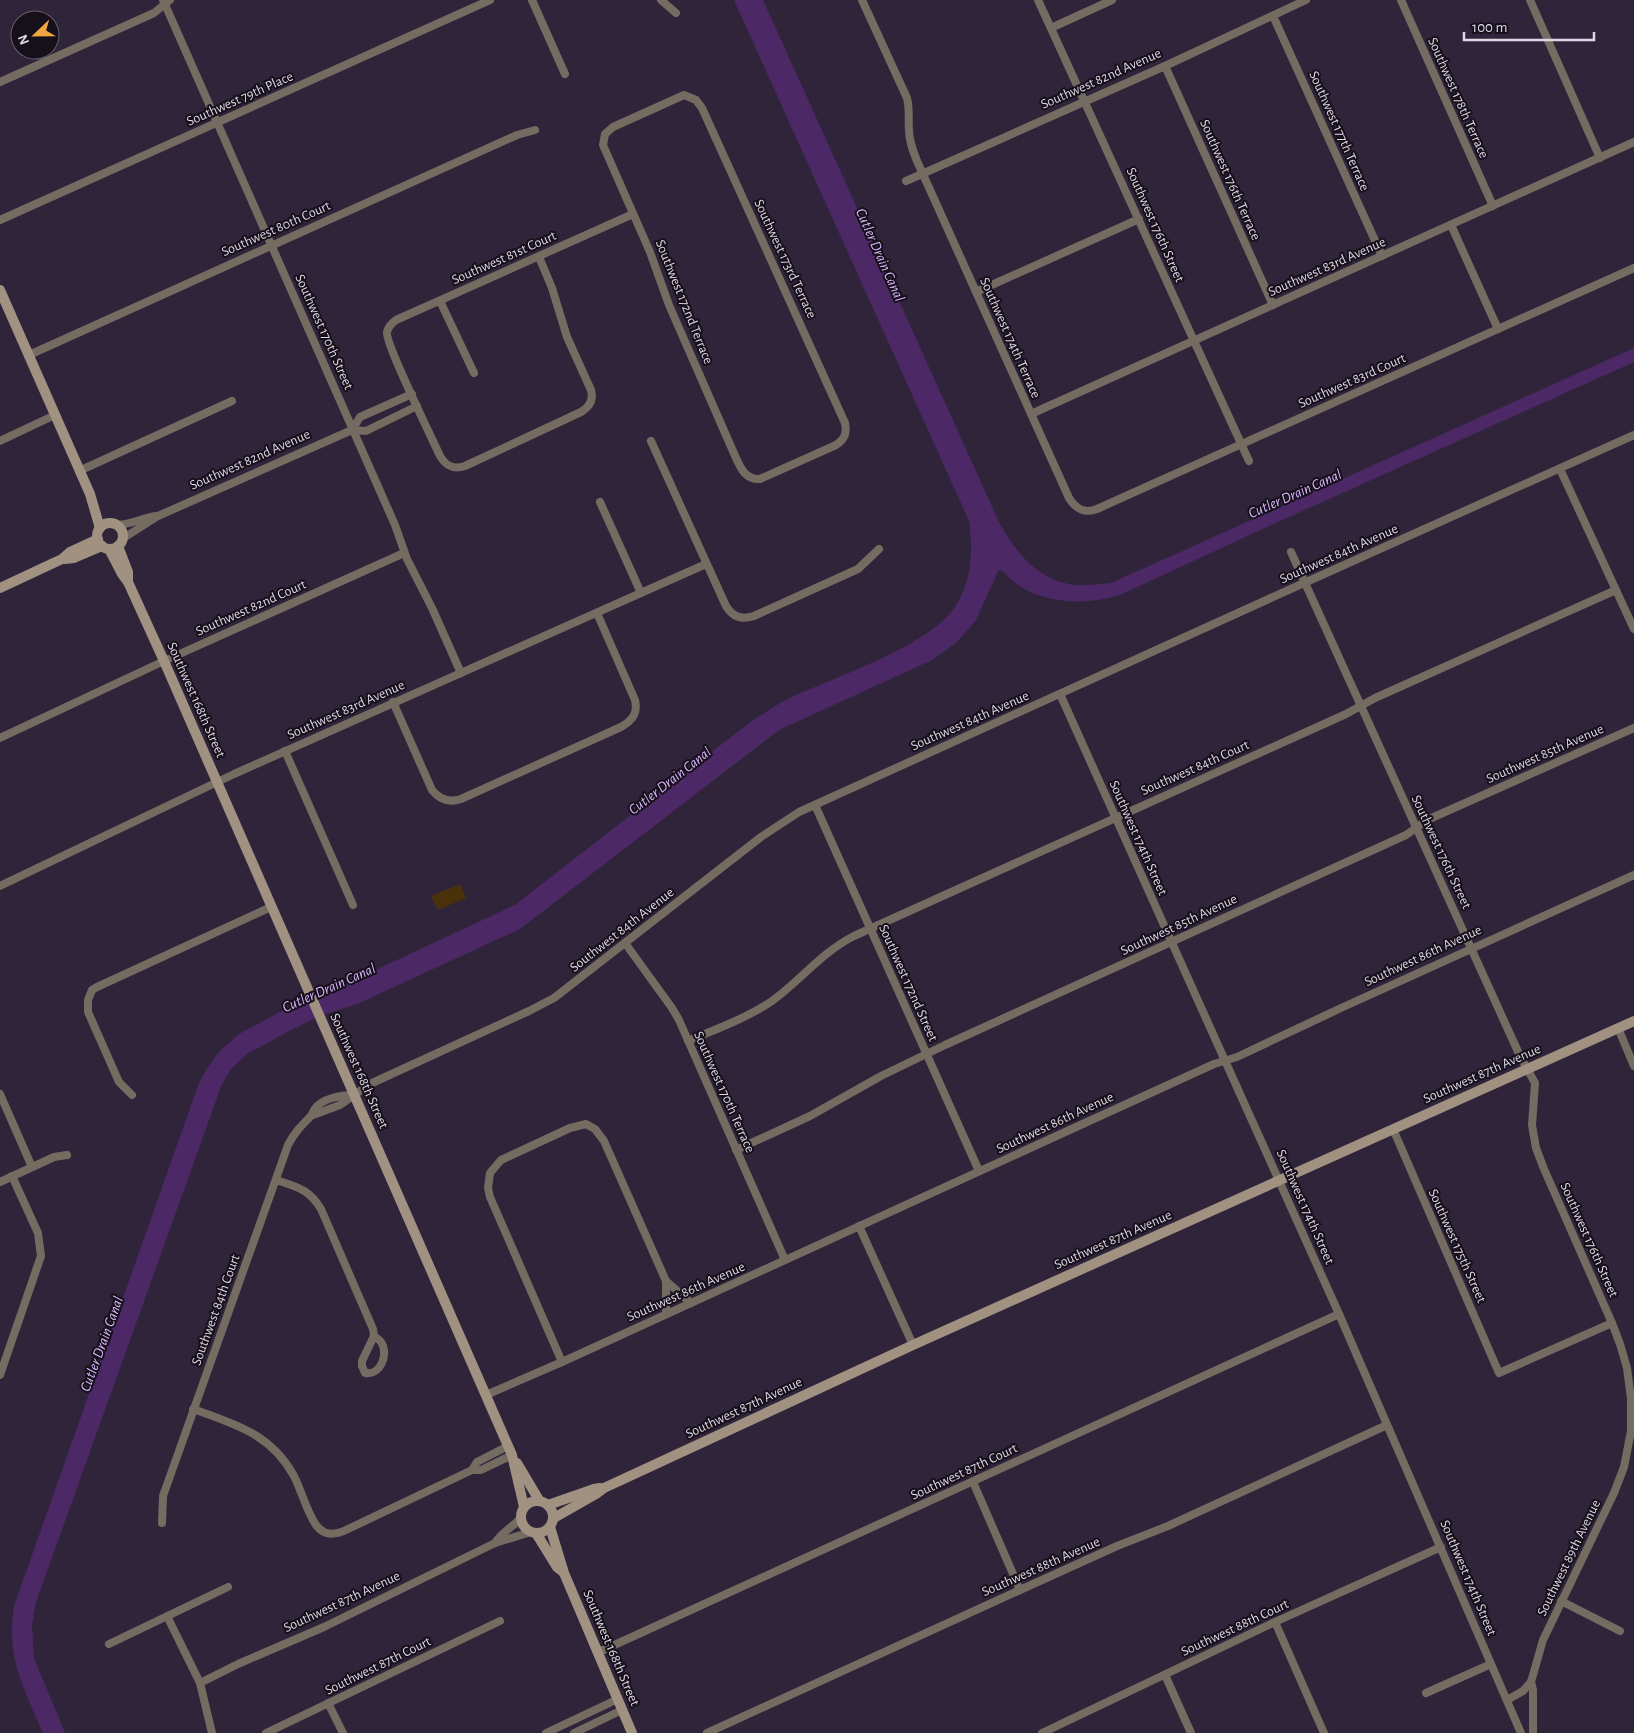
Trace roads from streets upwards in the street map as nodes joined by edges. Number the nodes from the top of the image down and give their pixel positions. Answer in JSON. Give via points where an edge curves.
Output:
{"nodes":[{"id":1,"x":490,"y":0,"type":"edge"},
{"id":2,"x":532,"y":0,"type":"edge"},
{"id":3,"x":661,"y":0,"type":"edge"},
{"id":4,"x":862,"y":0,"type":"edge"},
{"id":5,"x":1038,"y":0,"type":"edge"},
{"id":6,"x":1112,"y":0,"type":"edge"},
{"id":7,"x":1306,"y":0,"type":"edge"},
{"id":8,"x":1401,"y":0,"type":"edge"},
{"id":9,"x":1530,"y":0,"type":"edge"},
{"id":10,"x":166,"y":1,"type":"edge"},
{"id":11,"x":676,"y":13,"type":"dead end"},
{"id":12,"x":1273,"y":16,"type":"junction"},
{"id":13,"x":1051,"y":28,"type":"junction"},
{"id":14,"x":1165,"y":66,"type":"junction"},
{"id":15,"x":565,"y":74,"type":"dead end"},
{"id":16,"x":0,"y":82,"type":"edge"},
{"id":17,"x":692,"y":97,"type":"joint"},
{"id":18,"x":1085,"y":102,"type":"junction"},
{"id":19,"x":218,"y":123,"type":"junction"},
{"id":20,"x":535,"y":130,"type":"dead end"},
{"id":21,"x":1634,"y":142,"type":"edge"},
{"id":22,"x":1600,"y":158,"type":"junction"},
{"id":23,"x":923,"y":174,"type":"junction"},
{"id":24,"x":906,"y":181,"type":"dead end"},
{"id":25,"x":1493,"y":206,"type":"junction"},
{"id":26,"x":633,"y":214,"type":"junction"},
{"id":27,"x":1138,"y":219,"type":"junction"},
{"id":28,"x":0,"y":220,"type":"edge"},
{"id":29,"x":1451,"y":224,"type":"junction"},
{"id":30,"x":272,"y":245,"type":"junction"},
{"id":31,"x":1382,"y":256,"type":"junction"},
{"id":32,"x":539,"y":257,"type":"junction"},
{"id":33,"x":1634,"y":268,"type":"edge"},
{"id":34,"x":976,"y":292,"type":"junction"},
{"id":35,"x":1,"y":296,"type":"edge"},
{"id":36,"x":440,"y":301,"type":"junction"},
{"id":37,"x":1273,"y":304,"type":"junction"},
{"id":38,"x":1498,"y":329,"type":"junction"},
{"id":39,"x":1194,"y":340,"type":"junction"},
{"id":40,"x":29,"y":355,"type":"junction"},
{"id":41,"x":474,"y":373,"type":"dead end"},
{"id":42,"x":412,"y":394,"type":"junction"},
{"id":43,"x":232,"y":401,"type":"dead end"},
{"id":44,"x":417,"y":406,"type":"junction"},
{"id":45,"x":1031,"y":414,"type":"junction"},
{"id":46,"x":55,"y":416,"type":"junction"},
{"id":47,"x":352,"y":430,"type":"junction"},
{"id":48,"x":1634,"y":435,"type":"edge"},
{"id":49,"x":0,"y":441,"type":"edge"},
{"id":50,"x":651,"y":441,"type":"dead end"},
{"id":51,"x":1241,"y":444,"type":"junction"},
{"id":52,"x":1249,"y":460,"type":"dead end"},
{"id":53,"x":1560,"y":469,"type":"junction"},
{"id":54,"x":79,"y":471,"type":"junction"},
{"id":55,"x":749,"y":477,"type":"joint"},
{"id":56,"x":600,"y":502,"type":"dead end"},
{"id":57,"x":1080,"y":510,"type":"joint"},
{"id":58,"x":158,"y":516,"type":"junction"},
{"id":59,"x":108,"y":526,"type":"junction"},
{"id":60,"x":110,"y":544,"type":"junction"},
{"id":61,"x":879,"y":549,"type":"dead end"},
{"id":62,"x":1291,"y":552,"type":"dead end"},
{"id":63,"x":404,"y":553,"type":"junction"},
{"id":64,"x":706,"y":564,"type":"junction"},
{"id":65,"x":1304,"y":583,"type":"junction"},
{"id":66,"x":0,"y":588,"type":"edge"},
{"id":67,"x":1616,"y":590,"type":"junction"},
{"id":68,"x":641,"y":594,"type":"junction"},
{"id":69,"x":597,"y":613,"type":"junction"},
{"id":70,"x":1634,"y":629,"type":"edge"},
{"id":71,"x":164,"y":661,"type":"junction"},
{"id":72,"x":461,"y":673,"type":"junction"},
{"id":73,"x":1060,"y":694,"type":"junction"},
{"id":74,"x":393,"y":702,"type":"junction"},
{"id":75,"x":1361,"y":706,"type":"junction"},
{"id":76,"x":1634,"y":728,"type":"edge"},
{"id":77,"x":0,"y":738,"type":"edge"},
{"id":78,"x":285,"y":751,"type":"junction"},
{"id":79,"x":217,"y":782,"type":"junction"},
{"id":80,"x":815,"y":804,"type":"junction"},
{"id":81,"x":1115,"y":818,"type":"junction"},
{"id":82,"x":1416,"y":828,"type":"junction"},
{"id":83,"x":1634,"y":875,"type":"edge"},
{"id":84,"x":0,"y":886,"type":"edge"},
{"id":85,"x":353,"y":905,"type":"dead end"},
{"id":86,"x":271,"y":907,"type":"junction"},
{"id":87,"x":870,"y":929,"type":"junction"},
{"id":88,"x":1172,"y":942,"type":"junction"},
{"id":89,"x":625,"y":943,"type":"junction"},
{"id":90,"x":1472,"y":948,"type":"junction"},
{"id":91,"x":1634,"y":1021,"type":"edge"},
{"id":92,"x":1618,"y":1028,"type":"junction"},
{"id":93,"x":688,"y":1041,"type":"junction"},
{"id":94,"x":926,"y":1055,"type":"junction"},
{"id":95,"x":1226,"y":1061,"type":"junction"},
{"id":96,"x":1634,"y":1066,"type":"edge"},
{"id":97,"x":1528,"y":1069,"type":"junction"},
{"id":98,"x":0,"y":1094,"type":"edge"},
{"id":99,"x":354,"y":1094,"type":"junction"},
{"id":100,"x":132,"y":1095,"type":"dead end"},
{"id":101,"x":1393,"y":1129,"type":"junction"},
{"id":102,"x":736,"y":1150,"type":"junction"},
{"id":103,"x":67,"y":1155,"type":"dead end"},
{"id":104,"x":32,"y":1167,"type":"junction"},
{"id":105,"x":979,"y":1171,"type":"junction"},
{"id":106,"x":12,"y":1176,"type":"junction"},
{"id":107,"x":276,"y":1180,"type":"junction"},
{"id":108,"x":1279,"y":1181,"type":"junction"},
{"id":109,"x":0,"y":1182,"type":"edge"},
{"id":110,"x":859,"y":1226,"type":"junction"},
{"id":111,"x":786,"y":1260,"type":"junction"},
{"id":112,"x":666,"y":1281,"type":"junction"},
{"id":113,"x":691,"y":1303,"type":"junction"},
{"id":114,"x":666,"y":1314,"type":"junction"},
{"id":115,"x":1339,"y":1314,"type":"junction"},
{"id":116,"x":1612,"y":1323,"type":"junction"},
{"id":117,"x":374,"y":1336,"type":"dead end"},
{"id":118,"x":913,"y":1345,"type":"junction"},
{"id":119,"x":0,"y":1346,"type":"edge"},
{"id":120,"x":9,"y":1349,"type":"junction"},
{"id":121,"x":562,"y":1362,"type":"junction"},
{"id":122,"x":0,"y":1375,"type":"edge"},
{"id":123,"x":486,"y":1395,"type":"junction"},
{"id":124,"x":193,"y":1409,"type":"junction"},
{"id":125,"x":1387,"y":1425,"type":"junction"},
{"id":126,"x":1632,"y":1446,"type":"edge"},
{"id":127,"x":512,"y":1454,"type":"junction"},
{"id":128,"x":973,"y":1482,"type":"junction"},
{"id":129,"x":604,"y":1488,"type":"junction"},
{"id":130,"x":543,"y":1502,"type":"junction"},
{"id":131,"x":524,"y":1507,"type":"junction"},
{"id":132,"x":521,"y":1518,"type":"junction"},
{"id":133,"x":162,"y":1523,"type":"dead end"},
{"id":134,"x":552,"y":1523,"type":"junction"},
{"id":135,"x":534,"y":1532,"type":"junction"},
{"id":136,"x":496,"y":1543,"type":"junction"},
{"id":137,"x":1441,"y":1547,"type":"junction"},
{"id":138,"x":564,"y":1573,"type":"junction"},
{"id":139,"x":228,"y":1587,"type":"dead end"},
{"id":140,"x":1020,"y":1590,"type":"junction"},
{"id":141,"x":1561,"y":1601,"type":"junction"},
{"id":142,"x":167,"y":1616,"type":"junction"},
{"id":143,"x":500,"y":1621,"type":"dead end"},
{"id":144,"x":1275,"y":1622,"type":"junction"},
{"id":145,"x":1620,"y":1631,"type":"dead end"},
{"id":146,"x":109,"y":1644,"type":"dead end"},
{"id":147,"x":598,"y":1652,"type":"junction"},
{"id":148,"x":1491,"y":1664,"type":"junction"},
{"id":149,"x":1165,"y":1675,"type":"junction"},
{"id":150,"x":1531,"y":1682,"type":"junction"},
{"id":151,"x":200,"y":1683,"type":"junction"},
{"id":152,"x":1426,"y":1693,"type":"dead end"},
{"id":153,"x":618,"y":1699,"type":"junction"},
{"id":154,"x":1507,"y":1700,"type":"junction"},
{"id":155,"x":328,"y":1703,"type":"junction"},
{"id":156,"x":622,"y":1710,"type":"junction"},
{"id":157,"x":1058,"y":1730,"type":"edge"},
{"id":158,"x":212,"y":1733,"type":"edge"},
{"id":159,"x":266,"y":1733,"type":"edge"},
{"id":160,"x":343,"y":1733,"type":"edge"},
{"id":161,"x":546,"y":1733,"type":"edge"},
{"id":162,"x":574,"y":1733,"type":"edge"},
{"id":163,"x":632,"y":1733,"type":"edge"},
{"id":164,"x":707,"y":1733,"type":"edge"},
{"id":165,"x":1042,"y":1733,"type":"edge"},
{"id":166,"x":1190,"y":1733,"type":"edge"},
{"id":167,"x":1324,"y":1733,"type":"edge"},
{"id":168,"x":1521,"y":1733,"type":"edge"},
{"id":169,"x":1532,"y":1733,"type":"edge"}],
"edges":[{"from":1,"to":19,"type":"street","name":"Southwest 79th Place"},
{"from":2,"to":15,"type":"street"},
{"from":3,"to":11,"type":"street"},
{"from":4,"to":23,"type":"street","via":[[906,98],[910,142]]},
{"from":5,"to":13,"type":"street","name":"Southwest 176th Street"},
{"from":6,"to":13,"type":"street"},
{"from":7,"to":12,"type":"street","name":"Southwest 82nd Avenue"},
{"from":8,"to":25,"type":"street","name":"Southwest 178th Terrace"},
{"from":9,"to":22,"type":"street"},
{"from":10,"to":16,"type":"street","via":[[154,13]]},
{"from":10,"to":19,"type":"street","name":"Southwest 170th Street"},
{"from":12,"to":14,"type":"street","name":"Southwest 82nd Avenue"},
{"from":12,"to":31,"type":"street","name":"Southwest 177th Terrace"},
{"from":13,"to":18,"type":"street","name":"Southwest 176th Street"},
{"from":14,"to":18,"type":"street","name":"Southwest 82nd Avenue"},
{"from":14,"to":37,"type":"street","name":"Southwest 176th Terrace"},
{"from":17,"to":26,"type":"street","name":"Southwest 172nd Terrace","via":[[679,97],[604,134],[604,150]]},
{"from":17,"to":55,"type":"street","name":"Southwest 173rd Terrace","via":[[702,108],[846,429],[841,442],[806,460],[760,479]]},
{"from":18,"to":23,"type":"street","name":"Southwest 82nd Avenue"},
{"from":18,"to":27,"type":"street","name":"Southwest 176th Street"},
{"from":19,"to":28,"type":"street","name":"Southwest 79th Place"},
{"from":19,"to":30,"type":"street","name":"Southwest 170th Street"},
{"from":20,"to":30,"type":"street","name":"Southwest 80th Court","via":[[517,134]]},
{"from":21,"to":22,"type":"street","name":"Southwest 83rd Avenue"},
{"from":22,"to":25,"type":"street","name":"Southwest 83rd Avenue"},
{"from":23,"to":24,"type":"street","name":"Southwest 82nd Avenue"},
{"from":23,"to":34,"type":"street","name":"Southwest 174th Terrace"},
{"from":25,"to":29,"type":"street","name":"Southwest 83rd Avenue"},
{"from":26,"to":32,"type":"street","name":"Southwest 81st Court"},
{"from":26,"to":55,"type":"street","name":"Southwest 172nd Terrace","via":[[740,468]]},
{"from":27,"to":34,"type":"street"},
{"from":27,"to":39,"type":"street","name":"Southwest 176th Street"},
{"from":29,"to":31,"type":"street","name":"Southwest 83rd Avenue"},
{"from":29,"to":38,"type":"street"},
{"from":30,"to":40,"type":"street","name":"Southwest 80th Court"},
{"from":30,"to":47,"type":"street","name":"Southwest 170th Street"},
{"from":31,"to":37,"type":"street","name":"Southwest 83rd Avenue"},
{"from":32,"to":36,"type":"street","name":"Southwest 81st Court"},
{"from":32,"to":44,"type":"street","via":[[567,337],[591,390],[590,403],[581,412],[460,467],[446,465]]},
{"from":33,"to":38,"type":"street","name":"Southwest 83rd Court"},
{"from":34,"to":45,"type":"street","name":"Southwest 174th Terrace"},
{"from":35,"to":40,"type":"street"},
{"from":36,"to":41,"type":"street"},
{"from":36,"to":42,"type":"street","name":"Southwest 81st Court","via":[[396,320],[388,328],[390,346]]},
{"from":37,"to":39,"type":"street","name":"Southwest 83rd Avenue"},
{"from":38,"to":51,"type":"street","name":"Southwest 83rd Court"},
{"from":39,"to":45,"type":"street","name":"Southwest 83rd Avenue"},
{"from":39,"to":51,"type":"street","name":"Southwest 176th Street"},
{"from":40,"to":46,"type":"street"},
{"from":42,"to":44,"type":"street"},
{"from":42,"to":47,"type":"street","name":"Southwest 82nd Avenue","via":[[360,417]]},
{"from":43,"to":54,"type":"street"},
{"from":44,"to":47,"type":"street","name":"Southwest 82nd Avenue","via":[[366,431]]},
{"from":45,"to":57,"type":"street","name":"Southwest 174th Terrace","via":[[1069,498]]},
{"from":46,"to":49,"type":"street"},
{"from":46,"to":54,"type":"street"},
{"from":47,"to":58,"type":"street","name":"Southwest 82nd Avenue"},
{"from":47,"to":63,"type":"street","name":"Southwest 170th Street","via":[[395,525]]},
{"from":48,"to":53,"type":"street","name":"Southwest 84th Avenue"},
{"from":50,"to":64,"type":"street"},
{"from":51,"to":52,"type":"street","name":"Southwest 176th Street"},
{"from":51,"to":57,"type":"street","name":"Southwest 83rd Court","via":[[1097,509]]},
{"from":53,"to":65,"type":"street","name":"Southwest 84th Avenue"},
{"from":53,"to":67,"type":"street"},
{"from":54,"to":59,"type":"street"},
{"from":56,"to":68,"type":"street"},
{"from":58,"to":59,"type":"street","name":"Southwest 82nd Avenue"},
{"from":58,"to":60,"type":"street","name":"Southwest 82nd Avenue"},
{"from":59,"to":60,"type":"street","via":[[97,535]]},
{"from":59,"to":60,"type":"street","name":"Southwest 168th Street","via":[[121,531]]},
{"from":60,"to":66,"type":"street","name":"Southwest 82nd Avenue","via":[[70,552],[62,559]]},
{"from":60,"to":71,"type":"street","name":"Southwest 168th Street"},
{"from":61,"to":64,"type":"street","via":[[858,569],[743,618],[733,615],[726,606]]},
{"from":62,"to":65,"type":"street","name":"Southwest 176th Street"},
{"from":63,"to":71,"type":"street","name":"Southwest 82nd Court"},
{"from":63,"to":72,"type":"street","name":"Southwest 170th Street"},
{"from":64,"to":68,"type":"street","name":"Southwest 83rd Avenue"},
{"from":65,"to":73,"type":"street","name":"Southwest 84th Avenue"},
{"from":65,"to":75,"type":"street","name":"Southwest 176th Street"},
{"from":67,"to":70,"type":"street"},
{"from":67,"to":75,"type":"street","name":"Southwest 84th Court"},
{"from":68,"to":69,"type":"street","name":"Southwest 83rd Avenue"},
{"from":69,"to":72,"type":"street","name":"Southwest 83rd Avenue"},
{"from":69,"to":74,"type":"street","via":[[633,694],[634,716],[622,726],[461,799],[450,802],[436,796]]},
{"from":71,"to":77,"type":"street","name":"Southwest 82nd Court"},
{"from":71,"to":79,"type":"street","name":"Southwest 168th Street"},
{"from":72,"to":74,"type":"street","name":"Southwest 83rd Avenue"},
{"from":73,"to":80,"type":"street","name":"Southwest 84th Avenue"},
{"from":73,"to":81,"type":"street","name":"Southwest 174th Street"},
{"from":74,"to":78,"type":"street","name":"Southwest 83rd Avenue"},
{"from":75,"to":81,"type":"street","name":"Southwest 84th Court"},
{"from":75,"to":82,"type":"street","name":"Southwest 176th Street"},
{"from":76,"to":82,"type":"street","name":"Southwest 85th Avenue","via":[[1427,820]]},
{"from":78,"to":79,"type":"street","name":"Southwest 83rd Avenue"},
{"from":78,"to":85,"type":"street"},
{"from":79,"to":84,"type":"street","name":"Southwest 83rd Avenue"},
{"from":79,"to":86,"type":"street","name":"Southwest 168th Street"},
{"from":80,"to":87,"type":"street","name":"Southwest 172nd Street"},
{"from":80,"to":89,"type":"street","name":"Southwest 84th Avenue","via":[[777,826]]},
{"from":81,"to":87,"type":"street","name":"Southwest 84th Court"},
{"from":81,"to":88,"type":"street","name":"Southwest 174th Street"},
{"from":82,"to":88,"type":"street","name":"Southwest 85th Avenue","via":[[1397,840]]},
{"from":82,"to":90,"type":"street","name":"Southwest 176th Street"},
{"from":83,"to":90,"type":"street","name":"Southwest 86th Avenue"},
{"from":86,"to":99,"type":"street","name":"Southwest 168th Street"},
{"from":86,"to":100,"type":"street","via":[[97,987],[90,995],[90,1017],[119,1082]]},
{"from":87,"to":93,"type":"street","name":"Southwest 84th Court","via":[[836,946],[760,1008]]},
{"from":87,"to":94,"type":"street","name":"Southwest 172nd Street"},
{"from":88,"to":94,"type":"street","name":"Southwest 85th Avenue"},
{"from":88,"to":95,"type":"street","name":"Southwest 174th Street"},
{"from":89,"to":93,"type":"street","name":"Southwest 170th Terrace","via":[[672,1008]]},
{"from":89,"to":99,"type":"street","name":"Southwest 84th Avenue","via":[[544,1004]]},
{"from":90,"to":95,"type":"street","name":"Southwest 86th Avenue"},
{"from":90,"to":97,"type":"street","name":"Southwest 176th Street"},
{"from":91,"to":92,"type":"street","name":"Southwest 87th Avenue"},
{"from":92,"to":96,"type":"street"},
{"from":92,"to":97,"type":"street","name":"Southwest 87th Avenue"},
{"from":93,"to":102,"type":"street","name":"Southwest 170th Terrace"},
{"from":94,"to":102,"type":"street","name":"Southwest 85th Avenue","via":[[810,1116]]},
{"from":94,"to":105,"type":"street","name":"Southwest 172nd Street"},
{"from":95,"to":105,"type":"street","name":"Southwest 86th Avenue"},
{"from":95,"to":108,"type":"street","name":"Southwest 174th Street"},
{"from":97,"to":101,"type":"street","name":"Southwest 87th Avenue"},
{"from":97,"to":116,"type":"street","name":"Southwest 176th Street","via":[[1535,1084],[1532,1125],[1539,1158]]},
{"from":98,"to":104,"type":"street"},
{"from":99,"to":107,"type":"street","name":"Southwest 84th Court","via":[[340,1105],[313,1115],[293,1135]]},
{"from":99,"to":123,"type":"street","name":"Southwest 168th Street"},
{"from":101,"to":108,"type":"street","name":"Southwest 87th Avenue"},
{"from":101,"to":116,"type":"street","name":"Southwest 175th Street","via":[[1499,1373]]},
{"from":102,"to":111,"type":"street","name":"Southwest 170th Terrace"},
{"from":103,"to":104,"type":"street"},
{"from":104,"to":106,"type":"street"},
{"from":105,"to":110,"type":"street","name":"Southwest 86th Avenue"},
{"from":106,"to":109,"type":"street"},
{"from":106,"to":120,"type":"street","via":[[38,1234],[41,1249],[40,1262]]},
{"from":107,"to":117,"type":"street","via":[[303,1189],[321,1209],[370,1319]]},
{"from":107,"to":124,"type":"street","name":"Southwest 84th Court"},
{"from":108,"to":115,"type":"street","name":"Southwest 174th Street"},
{"from":108,"to":118,"type":"street","name":"Southwest 87th Avenue"},
{"from":110,"to":111,"type":"street","name":"Southwest 86th Avenue"},
{"from":110,"to":118,"type":"street"},
{"from":111,"to":113,"type":"street","name":"Southwest 86th Avenue"},
{"from":112,"to":113,"type":"street"},
{"from":112,"to":114,"type":"street"},
{"from":112,"to":121,"type":"street","via":[[611,1156],[600,1134],[590,1126],[579,1125],[501,1160],[490,1173],[490,1197]]},
{"from":113,"to":114,"type":"street","name":"Southwest 86th Avenue"},
{"from":114,"to":121,"type":"street","name":"Southwest 86th Avenue"},
{"from":115,"to":125,"type":"street","name":"Southwest 174th Street"},
{"from":115,"to":128,"type":"street","name":"Southwest 87th Court"},
{"from":116,"to":126,"type":"street","name":"Southwest 176th Street","via":[[1630,1382]]},
{"from":118,"to":129,"type":"street","name":"Southwest 87th Avenue"},
{"from":119,"to":120,"type":"street"},
{"from":120,"to":122,"type":"street"},
{"from":121,"to":123,"type":"street","name":"Southwest 86th Avenue"},
{"from":123,"to":127,"type":"street","name":"Southwest 168th Street"},
{"from":124,"to":127,"type":"street","via":[[244,1428],[275,1450],[294,1476],[319,1530],[328,1534],[348,1529],[472,1470],[477,1462]]},
{"from":124,"to":133,"type":"street","name":"Southwest 84th Court","via":[[163,1496]]},
{"from":125,"to":137,"type":"street","name":"Southwest 174th Street"},
{"from":125,"to":140,"type":"street","name":"Southwest 88th Avenue"},
{"from":126,"to":141,"type":"street","name":"Southwest 89th Avenue","via":[[1614,1493]]},
{"from":127,"to":130,"type":"street","name":"Southwest 168th Street"},
{"from":127,"to":131,"type":"street","name":"Southwest 168th Street"},
{"from":128,"to":140,"type":"street"},
{"from":128,"to":147,"type":"street","name":"Southwest 87th Court"},
{"from":129,"to":130,"type":"street","name":"Southwest 87th Avenue"},
{"from":129,"to":134,"type":"street","name":"Southwest 87th Avenue"},
{"from":130,"to":131,"type":"street","via":[[528,1503]]},
{"from":130,"to":134,"type":"street","via":[[553,1513]]},
{"from":131,"to":132,"type":"street"},
{"from":132,"to":135,"type":"street","via":[[524,1526]]},
{"from":132,"to":136,"type":"street","name":"Southwest 87th Avenue"},
{"from":134,"to":135,"type":"street","via":[[545,1531]]},
{"from":134,"to":138,"type":"street","name":"Southwest 168th Street"},
{"from":135,"to":136,"type":"street","name":"Southwest 87th Avenue"},
{"from":135,"to":138,"type":"street","name":"Southwest 168th Street"},
{"from":136,"to":151,"type":"street","name":"Southwest 87th Avenue"},
{"from":137,"to":144,"type":"street","name":"Southwest 88th Court"},
{"from":137,"to":148,"type":"street","name":"Southwest 174th Street"},
{"from":138,"to":147,"type":"street","name":"Southwest 168th Street"},
{"from":139,"to":142,"type":"street"},
{"from":140,"to":164,"type":"street","name":"Southwest 88th Avenue"},
{"from":141,"to":145,"type":"street"},
{"from":141,"to":150,"type":"street","name":"Southwest 89th Avenue","via":[[1543,1640]]},
{"from":142,"to":146,"type":"street"},
{"from":142,"to":151,"type":"street"},
{"from":143,"to":155,"type":"street","name":"Southwest 87th Court"},
{"from":144,"to":149,"type":"street","name":"Southwest 88th Court"},
{"from":144,"to":167,"type":"street"},
{"from":147,"to":153,"type":"street","name":"Southwest 168th Street"},
{"from":148,"to":152,"type":"street"},
{"from":148,"to":154,"type":"street","name":"Southwest 174th Street"},
{"from":149,"to":157,"type":"street","name":"Southwest 88th Court"},
{"from":149,"to":166,"type":"street"},
{"from":150,"to":154,"type":"street"},
{"from":150,"to":169,"type":"street","name":"Southwest 89th Avenue"},
{"from":151,"to":158,"type":"street"},
{"from":153,"to":156,"type":"street","name":"Southwest 168th Street"},
{"from":153,"to":161,"type":"street"},
{"from":154,"to":168,"type":"street","name":"Southwest 174th Street"},
{"from":155,"to":159,"type":"street","name":"Southwest 87th Court"},
{"from":155,"to":160,"type":"street"},
{"from":156,"to":162,"type":"street"},
{"from":156,"to":163,"type":"street","name":"Southwest 168th Street"},
{"from":157,"to":165,"type":"street","name":"Southwest 88th Court"}]}
